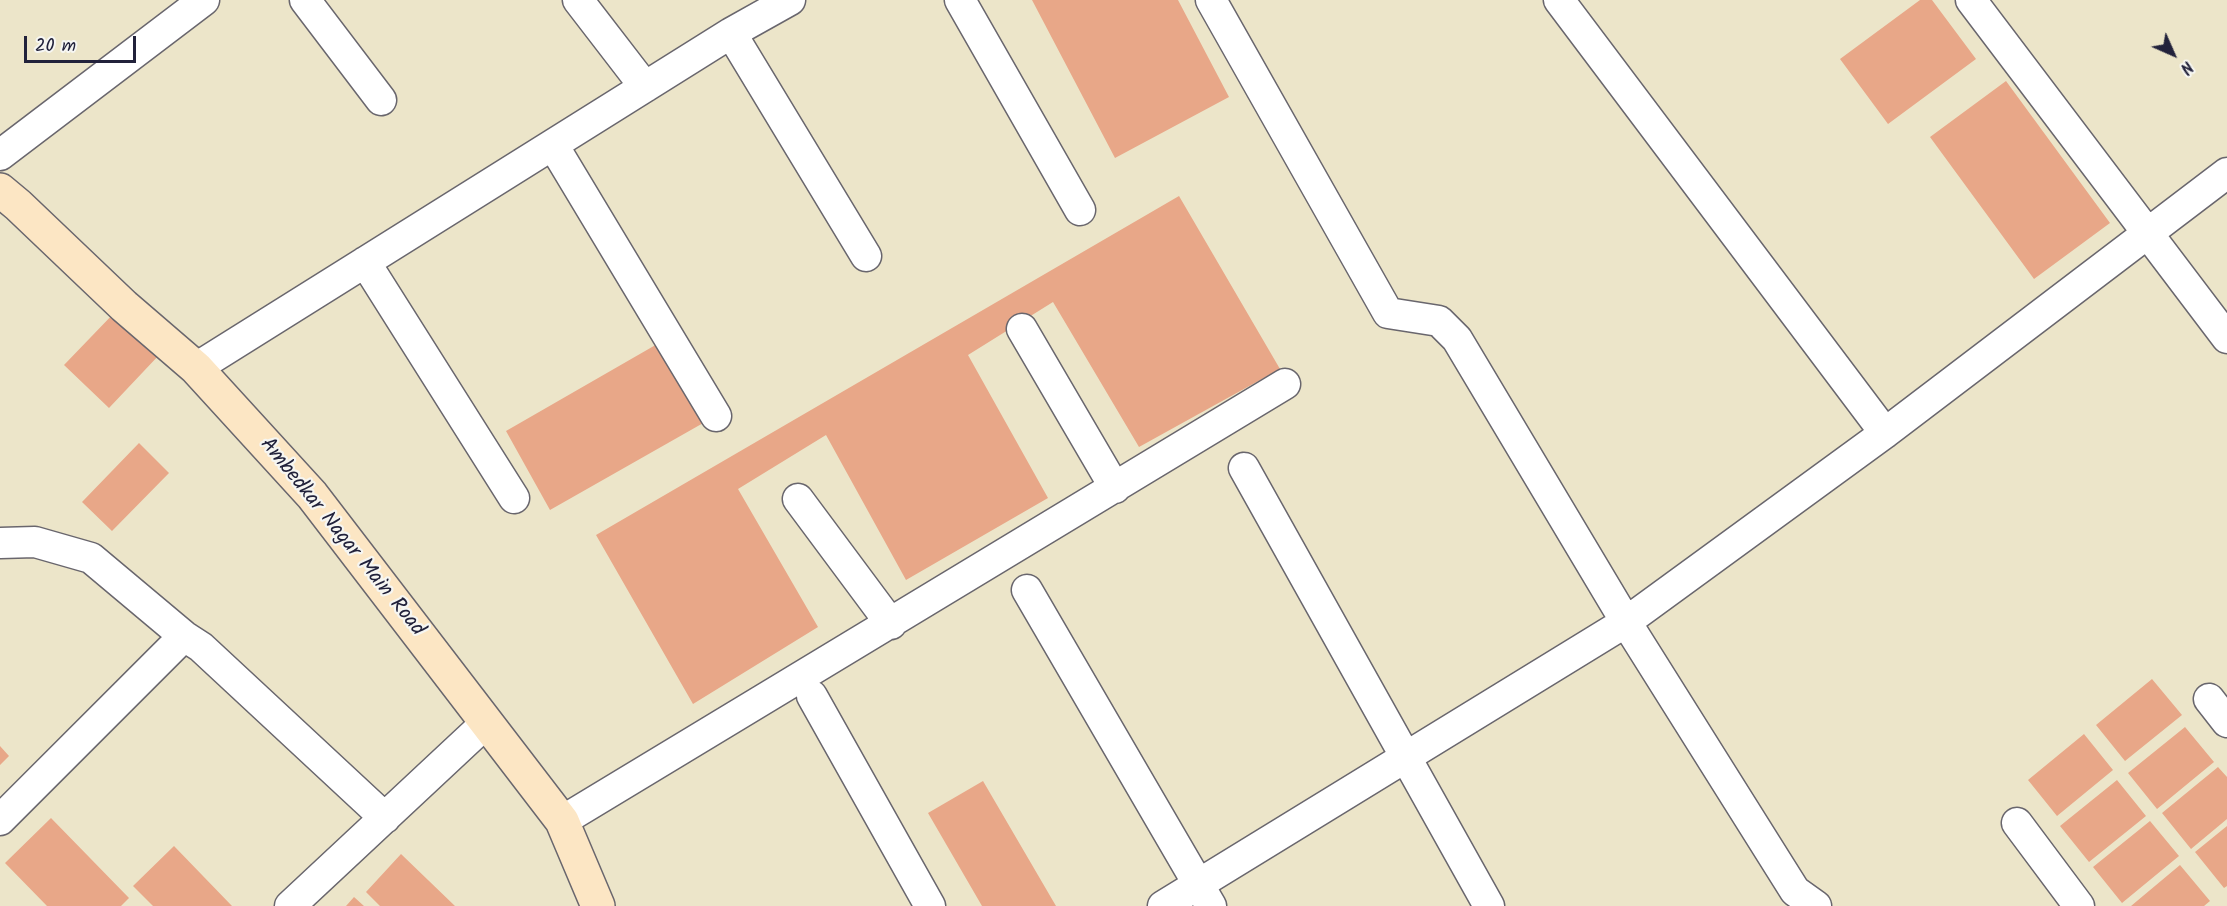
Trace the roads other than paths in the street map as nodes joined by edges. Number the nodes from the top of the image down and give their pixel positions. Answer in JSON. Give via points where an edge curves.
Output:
{"nodes":[{"id":1,"x":204,"y":0,"type":"edge"},
{"id":2,"x":305,"y":0,"type":"edge"},
{"id":3,"x":578,"y":0,"type":"edge"},
{"id":4,"x":790,"y":0,"type":"edge"},
{"id":5,"x":960,"y":0,"type":"edge"},
{"id":6,"x":1211,"y":0,"type":"edge"},
{"id":7,"x":1560,"y":0,"type":"edge"},
{"id":8,"x":1971,"y":0,"type":"edge"},
{"id":9,"x":731,"y":33,"type":"junction"},
{"id":10,"x":645,"y":87,"type":"junction"},
{"id":11,"x":381,"y":100,"type":"dead end"},
{"id":12,"x":553,"y":145,"type":"junction"},
{"id":13,"x":0,"y":155,"type":"edge"},
{"id":14,"x":2227,"y":173,"type":"edge"},
{"id":15,"x":0,"y":190,"type":"edge"},
{"id":16,"x":1080,"y":210,"type":"dead end"},
{"id":17,"x":2149,"y":233,"type":"junction"},
{"id":18,"x":866,"y":256,"type":"dead end"},
{"id":19,"x":365,"y":262,"type":"junction"},
{"id":20,"x":1022,"y":329,"type":"dead end"},
{"id":21,"x":2227,"y":338,"type":"edge"},
{"id":22,"x":196,"y":368,"type":"junction"},
{"id":23,"x":1285,"y":384,"type":"dead end"},
{"id":24,"x":716,"y":416,"type":"dead end"},
{"id":25,"x":1885,"y":433,"type":"junction"},
{"id":26,"x":1245,"y":468,"type":"dead end"},
{"id":27,"x":1115,"y":488,"type":"junction"},
{"id":28,"x":514,"y":498,"type":"dead end"},
{"id":29,"x":798,"y":500,"type":"dead end"},
{"id":30,"x":0,"y":543,"type":"edge"},
{"id":31,"x":1027,"y":590,"type":"dead end"},
{"id":32,"x":1626,"y":622,"type":"junction"},
{"id":33,"x":891,"y":624,"type":"junction"},
{"id":34,"x":184,"y":636,"type":"junction"},
{"id":35,"x":812,"y":696,"type":"dead end"},
{"id":36,"x":2209,"y":699,"type":"dead end"},
{"id":37,"x":486,"y":723,"type":"junction"},
{"id":38,"x":2227,"y":723,"type":"edge"},
{"id":39,"x":1406,"y":755,"type":"junction"},
{"id":40,"x":385,"y":818,"type":"junction"},
{"id":41,"x":0,"y":820,"type":"edge"},
{"id":42,"x":562,"y":821,"type":"junction"},
{"id":43,"x":2017,"y":823,"type":"dead end"},
{"id":44,"x":1205,"y":896,"type":"edge"},
{"id":45,"x":290,"y":906,"type":"edge"},
{"id":46,"x":598,"y":906,"type":"edge"},
{"id":47,"x":930,"y":906,"type":"edge"},
{"id":48,"x":1163,"y":906,"type":"edge"},
{"id":49,"x":1489,"y":906,"type":"edge"},
{"id":50,"x":1816,"y":906,"type":"edge"},
{"id":51,"x":2079,"y":906,"type":"edge"}],
"edges":[{"from":1,"to":13,"type":"street"},
{"from":2,"to":11,"type":"street"},
{"from":3,"to":10,"type":"street"},
{"from":4,"to":9,"type":"street"},
{"from":5,"to":16,"type":"street"},
{"from":6,"to":32,"type":"street","via":[[1388,313],[1438,321],[1456,339]]},
{"from":7,"to":25,"type":"street"},
{"from":8,"to":17,"type":"street"},
{"from":9,"to":10,"type":"street"},
{"from":9,"to":18,"type":"street"},
{"from":10,"to":12,"type":"street"},
{"from":12,"to":19,"type":"street"},
{"from":12,"to":24,"type":"street"},
{"from":14,"to":17,"type":"street"},
{"from":15,"to":22,"type":"street","name":"Ambedkar Nagar Main Road"},
{"from":17,"to":21,"type":"street"},
{"from":17,"to":25,"type":"street"},
{"from":19,"to":22,"type":"street"},
{"from":19,"to":28,"type":"street"},
{"from":20,"to":27,"type":"street"},
{"from":22,"to":37,"type":"street","name":"Ambedkar Nagar Main Road","via":[[312,495]]},
{"from":23,"to":27,"type":"street"},
{"from":25,"to":32,"type":"street"},
{"from":26,"to":39,"type":"street"},
{"from":27,"to":33,"type":"street"},
{"from":29,"to":33,"type":"street"},
{"from":30,"to":34,"type":"street","via":[[35,542],[91,558]]},
{"from":31,"to":44,"type":"street"},
{"from":32,"to":39,"type":"street"},
{"from":32,"to":50,"type":"street","via":[[1795,891]]},
{"from":33,"to":42,"type":"street"},
{"from":34,"to":40,"type":"street","via":[[201,647]]},
{"from":34,"to":41,"type":"street"},
{"from":35,"to":47,"type":"street"},
{"from":36,"to":38,"type":"street"},
{"from":37,"to":40,"type":"street"},
{"from":37,"to":42,"type":"street","name":"Ambedkar Nagar Main Road"},
{"from":39,"to":44,"type":"street"},
{"from":39,"to":49,"type":"street"},
{"from":40,"to":45,"type":"street"},
{"from":42,"to":46,"type":"street","name":"Ambedkar Nagar Main Road"},
{"from":43,"to":51,"type":"street"},
{"from":44,"to":48,"type":"street"}]}
